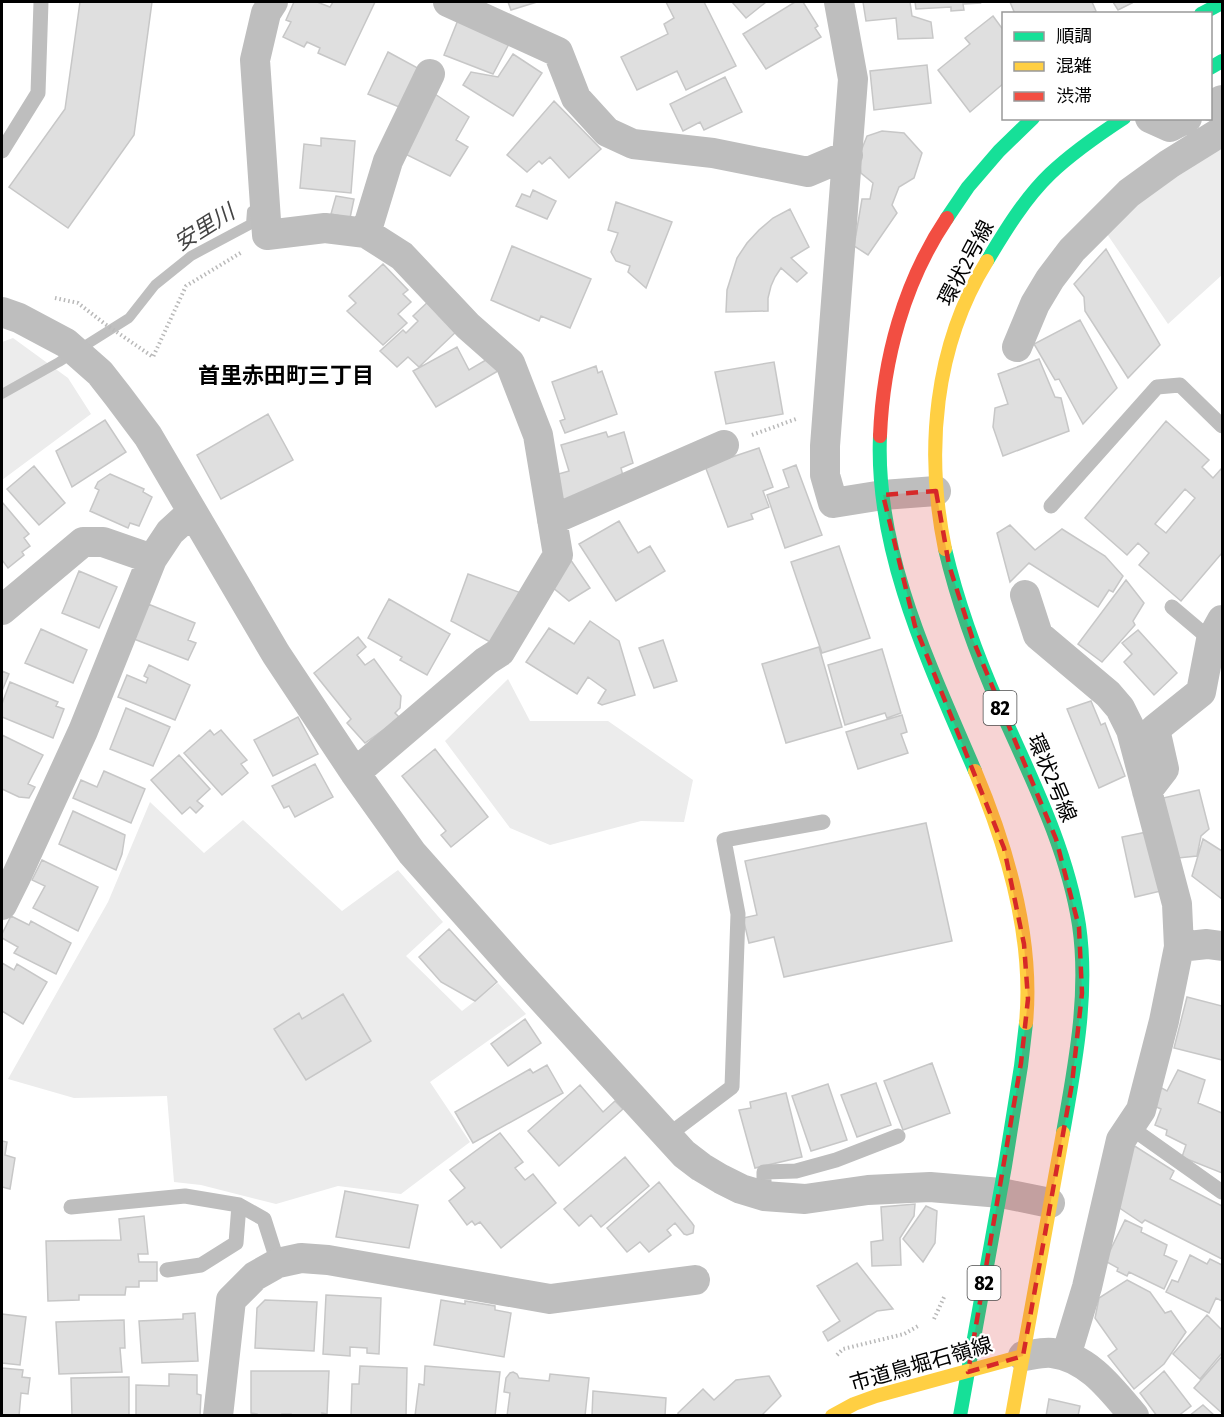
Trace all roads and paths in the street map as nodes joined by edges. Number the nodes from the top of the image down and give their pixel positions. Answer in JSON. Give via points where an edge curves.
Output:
{"nodes":[{"id":1,"x":41,"y":2,"type":"edge"},
{"id":2,"x":448,"y":2,"type":"edge"},
{"id":3,"x":838,"y":2,"type":"edge"},
{"id":4,"x":1222,"y":3,"type":"edge"},
{"id":5,"x":269,"y":8,"type":"edge"},
{"id":6,"x":1205,"y":12,"type":"edge"},
{"id":7,"x":430,"y":74,"type":"dead end"},
{"id":8,"x":1030,"y":120,"type":"edge"},
{"id":9,"x":1121,"y":120,"type":"edge"},
{"id":10,"x":1154,"y":120,"type":"edge"},
{"id":11,"x":1183,"y":120,"type":"edge"},
{"id":12,"x":1222,"y":131,"type":"edge"},
{"id":13,"x":2,"y":151,"type":"edge"},
{"id":14,"x":848,"y":155,"type":"junction"},
{"id":15,"x":366,"y":233,"type":"junction"},
{"id":16,"x":267,"y":235,"type":"junction"},
{"id":17,"x":46,"y":296,"type":"dead end"},
{"id":18,"x":2,"y":312,"type":"edge"},
{"id":19,"x":1017,"y":347,"type":"dead end"},
{"id":20,"x":828,"y":408,"type":"junction"},
{"id":21,"x":1222,"y":426,"type":"edge"},
{"id":22,"x":724,"y":445,"type":"joint"},
{"id":23,"x":936,"y":491,"type":"junction"},
{"id":24,"x":883,"y":495,"type":"junction"},
{"id":25,"x":1051,"y":506,"type":"dead end"},
{"id":26,"x":192,"y":512,"type":"junction"},
{"id":27,"x":552,"y":520,"type":"junction"},
{"id":28,"x":153,"y":559,"type":"junction"},
{"id":29,"x":1025,"y":595,"type":"dead end"},
{"id":30,"x":1172,"y":607,"type":"dead end"},
{"id":31,"x":2,"y":610,"type":"edge"},
{"id":32,"x":1216,"y":630,"type":"edge"},
{"id":33,"x":355,"y":773,"type":"junction"},
{"id":34,"x":1147,"y":791,"type":"junction"},
{"id":35,"x":823,"y":822,"type":"dead end"},
{"id":36,"x":2,"y":905,"type":"edge"},
{"id":37,"x":1222,"y":946,"type":"edge"},
{"id":38,"x":1179,"y":947,"type":"junction"},
{"id":39,"x":1130,"y":1127,"type":"junction"},
{"id":40,"x":667,"y":1136,"type":"junction"},
{"id":41,"x":898,"y":1136,"type":"dead end"},
{"id":42,"x":1222,"y":1192,"type":"edge"},
{"id":43,"x":1001,"y":1193,"type":"junction"},
{"id":44,"x":764,"y":1196,"type":"junction"},
{"id":45,"x":1050,"y":1203,"type":"junction"},
{"id":46,"x":239,"y":1206,"type":"junction"},
{"id":47,"x":72,"y":1207,"type":"dead end"},
{"id":48,"x":278,"y":1263,"type":"junction"},
{"id":49,"x":167,"y":1269,"type":"dead end"},
{"id":50,"x":695,"y":1280,"type":"dead end"},
{"id":51,"x":918,"y":1326,"type":"dead end"},
{"id":52,"x":837,"y":1356,"type":"dead end"},
{"id":53,"x":1023,"y":1356,"type":"junction"},
{"id":54,"x":1066,"y":1356,"type":"junction"},
{"id":55,"x":968,"y":1372,"type":"junction"},
{"id":56,"x":218,"y":1416,"type":"edge"},
{"id":57,"x":832,"y":1416,"type":"edge"},
{"id":58,"x":960,"y":1416,"type":"edge"},
{"id":59,"x":1012,"y":1416,"type":"edge"},
{"id":60,"x":1134,"y":1416,"type":"edge"}],
"edges":[{"from":1,"to":13,"type":"lane","via":[[38,93]]},
{"from":2,"to":14,"type":"street","via":[[558,52],[576,98],[607,132],[633,144],[713,153],[808,172]]},
{"from":3,"to":14,"type":"street","via":[[853,79]]},
{"from":4,"to":6,"type":"main road"},
{"from":5,"to":16,"type":"street","via":[[255,60]]},
{"from":7,"to":15,"type":"street","via":[[388,161]]},
{"from":8,"to":24,"type":"main road","name":"環状2号線","number":"82","via":[[980,170],[957,202],[907,295],[880,411]]},
{"from":9,"to":23,"type":"main road","name":"環状2号線","number":"82","via":[[1048,176],[1018,212],[966,299],[941,381],[935,432]]},
{"from":10,"to":11,"type":"street","via":[[1170,127]]},
{"from":12,"to":19,"type":"street","via":[[1129,193],[1071,250],[1035,304]]},
{"from":14,"to":20,"type":"street"},
{"from":15,"to":16,"type":"street","via":[[325,228]]},
{"from":15,"to":27,"type":"street","via":[[402,256],[468,326],[510,363],[538,435]]},
{"from":16,"to":17,"type":"path","via":[[186,286],[153,357],[78,303]]},
{"from":18,"to":26,"type":"street","via":[[66,343],[109,385],[148,436]]},
{"from":20,"to":22,"type":"path"},
{"from":20,"to":24,"type":"street","via":[[825,475],[833,503]]},
{"from":21,"to":25,"type":"lane","via":[[1180,385],[1157,387]]},
{"from":22,"to":27,"type":"street"},
{"from":23,"to":24,"type":"street"},
{"from":23,"to":45,"type":"main road","name":"環状2号線","number":"82","via":[[949,565],[973,640],[1056,839],[1079,927],[1080,1030]]},
{"from":24,"to":43,"type":"main road","name":"環状2号線","number":"82","via":[[897,567],[915,626],[989,804],[1020,917],[1028,999]]},
{"from":26,"to":28,"type":"street","via":[[170,532]]},
{"from":26,"to":33,"type":"street","via":[[276,654]]},
{"from":27,"to":33,"type":"street","via":[[558,555],[500,652]]},
{"from":28,"to":31,"type":"street","via":[[103,542],[83,542]]},
{"from":28,"to":36,"type":"street","via":[[83,731]]},
{"from":29,"to":34,"type":"street","via":[[1038,635],[1120,708],[1131,730]]},
{"from":30,"to":32,"type":"lane"},
{"from":32,"to":34,"type":"street","via":[[1201,692],[1155,729],[1164,769]]},
{"from":33,"to":40,"type":"street","via":[[412,853]]},
{"from":34,"to":38,"type":"street","via":[[1177,904]]},
{"from":35,"to":40,"type":"lane","via":[[724,840],[738,914],[732,1087]]},
{"from":37,"to":38,"type":"street"},
{"from":38,"to":39,"type":"street","via":[[1141,1110]]},
{"from":39,"to":42,"type":"lane"},
{"from":39,"to":54,"type":"street","via":[[1121,1140],[1087,1287]]},
{"from":40,"to":44,"type":"street","via":[[684,1154],[720,1179]]},
{"from":41,"to":44,"type":"lane","via":[[836,1160],[796,1171],[764,1173]]},
{"from":43,"to":44,"type":"street","via":[[930,1187],[806,1199]]},
{"from":43,"to":45,"type":"street"},
{"from":43,"to":55,"type":"main road","number":"82"},
{"from":45,"to":53,"type":"main road","name":"環状2号線","number":"82"},
{"from":46,"to":47,"type":"lane","via":[[185,1196]]},
{"from":46,"to":48,"type":"lane","via":[[264,1219]]},
{"from":46,"to":49,"type":"lane","via":[[236,1244],[201,1265]]},
{"from":48,"to":50,"type":"street","via":[[301,1258],[328,1260],[550,1299]]},
{"from":48,"to":56,"type":"street","via":[[255,1276],[231,1300]]},
{"from":51,"to":52,"type":"path","via":[[904,1334],[843,1349]]},
{"from":53,"to":54,"type":"street"},
{"from":53,"to":55,"type":"main road","name":"市道鳥堀石嶺線"},
{"from":53,"to":59,"type":"main road","name":"環状2号線","number":"82"},
{"from":54,"to":60,"type":"street","via":[[1104,1381]]},
{"from":55,"to":57,"type":"main road","name":"市道鳥堀石嶺線","via":[[873,1396]]},
{"from":55,"to":58,"type":"main road","number":"82"}]}
